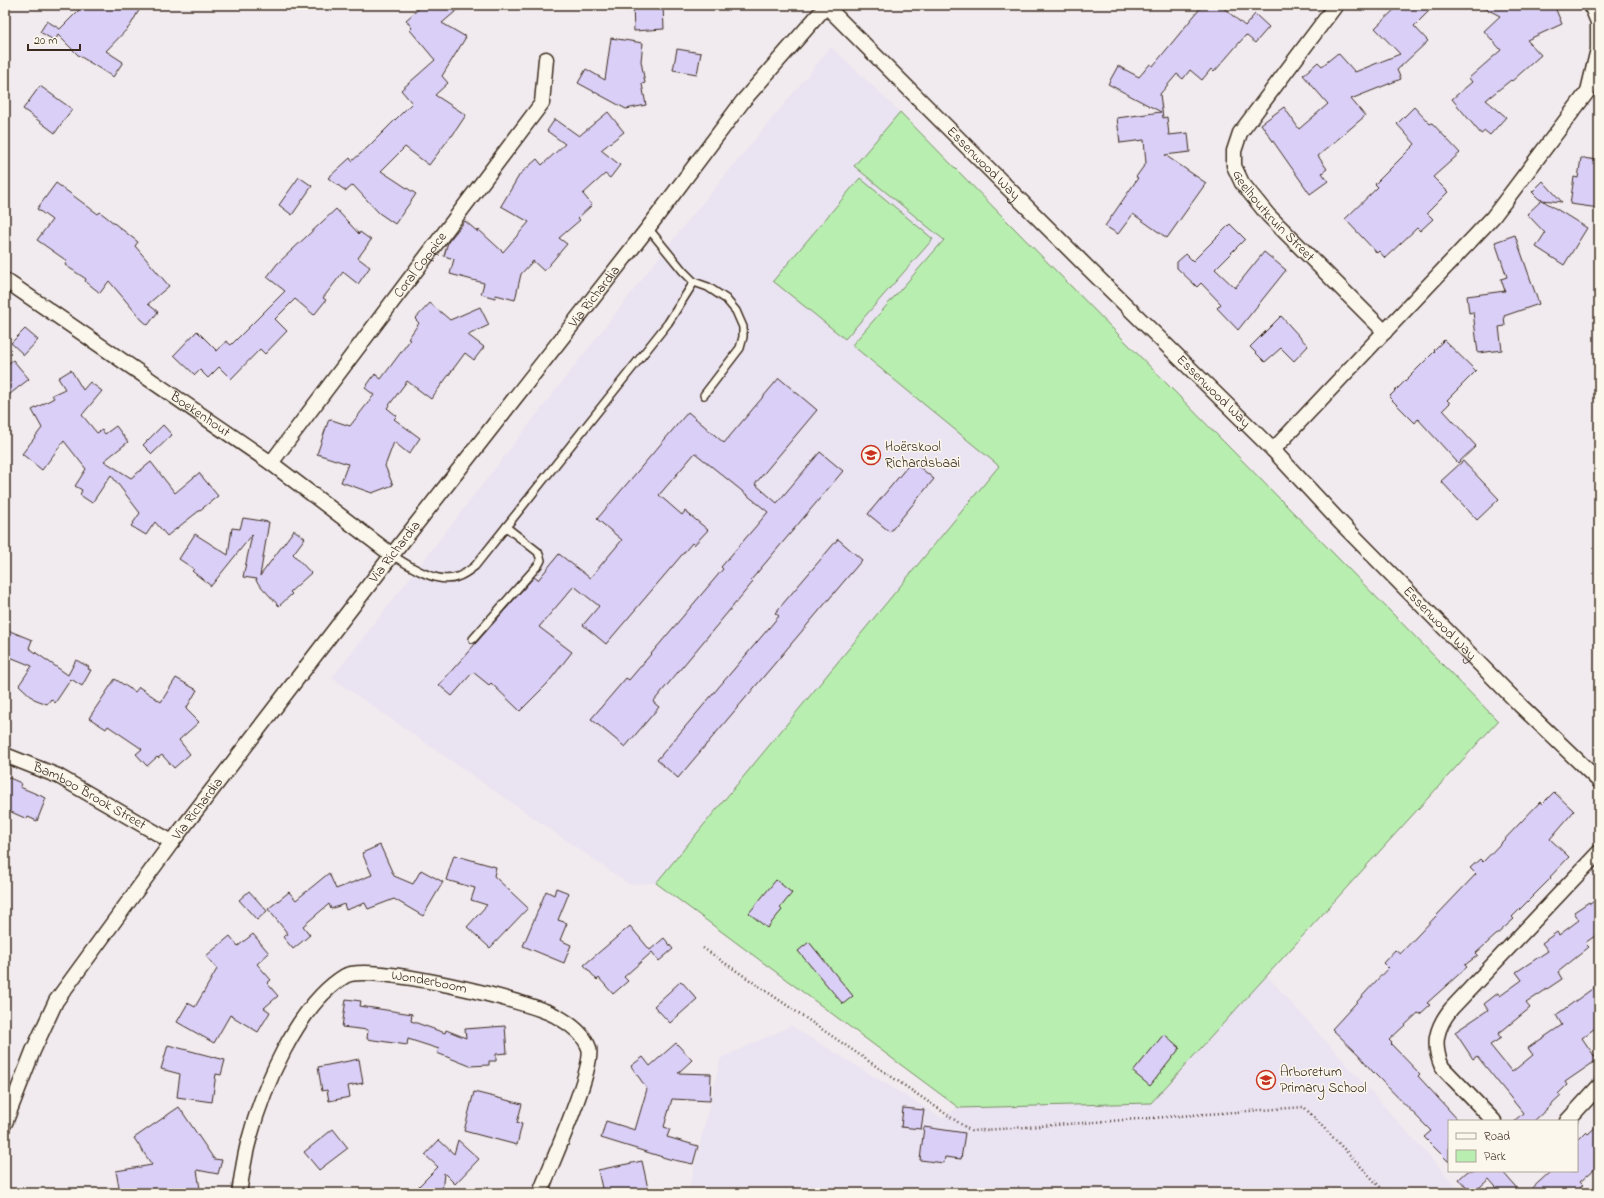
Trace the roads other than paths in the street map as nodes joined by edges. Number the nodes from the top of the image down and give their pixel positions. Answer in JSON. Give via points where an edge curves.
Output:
{"nodes":[{"id":1,"x":826,"y":5,"type":"edge"},
{"id":2,"x":1336,"y":5,"type":"edge"},
{"id":3,"x":1591,"y":5,"type":"edge"},
{"id":4,"x":546,"y":58,"type":"dead end"},
{"id":5,"x":648,"y":228,"type":"junction"},
{"id":6,"x":5,"y":280,"type":"edge"},
{"id":7,"x":694,"y":282,"type":"junction"},
{"id":8,"x":1385,"y":332,"type":"junction"},
{"id":9,"x":704,"y":395,"type":"dead end"},
{"id":10,"x":1273,"y":450,"type":"junction"},
{"id":11,"x":271,"y":463,"type":"junction"},
{"id":12,"x":506,"y":527,"type":"junction"},
{"id":13,"x":392,"y":555,"type":"junction"},
{"id":14,"x":473,"y":639,"type":"dead end"},
{"id":15,"x":5,"y":754,"type":"edge"},
{"id":16,"x":1599,"y":781,"type":"edge"},
{"id":17,"x":172,"y":842,"type":"junction"},
{"id":18,"x":1599,"y":852,"type":"edge"},
{"id":19,"x":1599,"y":1086,"type":"edge"},
{"id":20,"x":1493,"y":1120,"type":"edge"},
{"id":21,"x":1568,"y":1120,"type":"edge"},
{"id":22,"x":5,"y":1123,"type":"edge"},
{"id":23,"x":239,"y":1193,"type":"edge"},
{"id":24,"x":540,"y":1193,"type":"edge"}],
"edges":[{"from":1,"to":5,"type":"street","name":"Via Richardia","via":[[743,101]]},
{"from":1,"to":10,"type":"street","name":"Essenwood Way","via":[[1093,274]]},
{"from":2,"to":8,"type":"street","name":"Geelhoutkruin Street","via":[[1240,133],[1234,151],[1234,166],[1242,183],[1268,215]]},
{"from":3,"to":8,"type":"street","via":[[1598,22],[1598,49],[1588,91],[1493,217]]},
{"from":4,"to":11,"type":"street","name":"Coral Coppice","via":[[542,103]]},
{"from":5,"to":7,"type":"lane"},
{"from":5,"to":13,"type":"street","name":"Via Richardia"},
{"from":6,"to":11,"type":"street","name":"Boekenhout"},
{"from":7,"to":9,"type":"lane","via":[[708,287],[726,299],[736,311],[743,327],[740,348]]},
{"from":7,"to":12,"type":"lane","via":[[668,323]]},
{"from":8,"to":10,"type":"street"},
{"from":10,"to":16,"type":"street","name":"Essenwood Way","via":[[1344,527]]},
{"from":11,"to":13,"type":"street","name":"Boekenhout"},
{"from":12,"to":13,"type":"lane","via":[[475,566],[456,578],[440,578],[421,572]]},
{"from":12,"to":14,"type":"lane","via":[[538,552],[542,560]]},
{"from":13,"to":17,"type":"street","name":"Via Richardia"},
{"from":15,"to":17,"type":"street","name":"Bamboo Brook Street","via":[[58,776]]},
{"from":17,"to":22,"type":"street","name":"Via Richardia","via":[[56,1002],[33,1050]]},
{"from":18,"to":20,"type":"street","via":[[1451,1009],[1438,1029],[1438,1058],[1442,1067]]},
{"from":19,"to":21,"type":"street"},
{"from":23,"to":24,"type":"street","name":"Wonderboom","via":[[248,1142],[261,1102],[298,1027],[315,1003],[336,983],[347,975],[370,973],[486,992],[556,1015],[579,1032],[589,1049],[587,1072]]}]}
